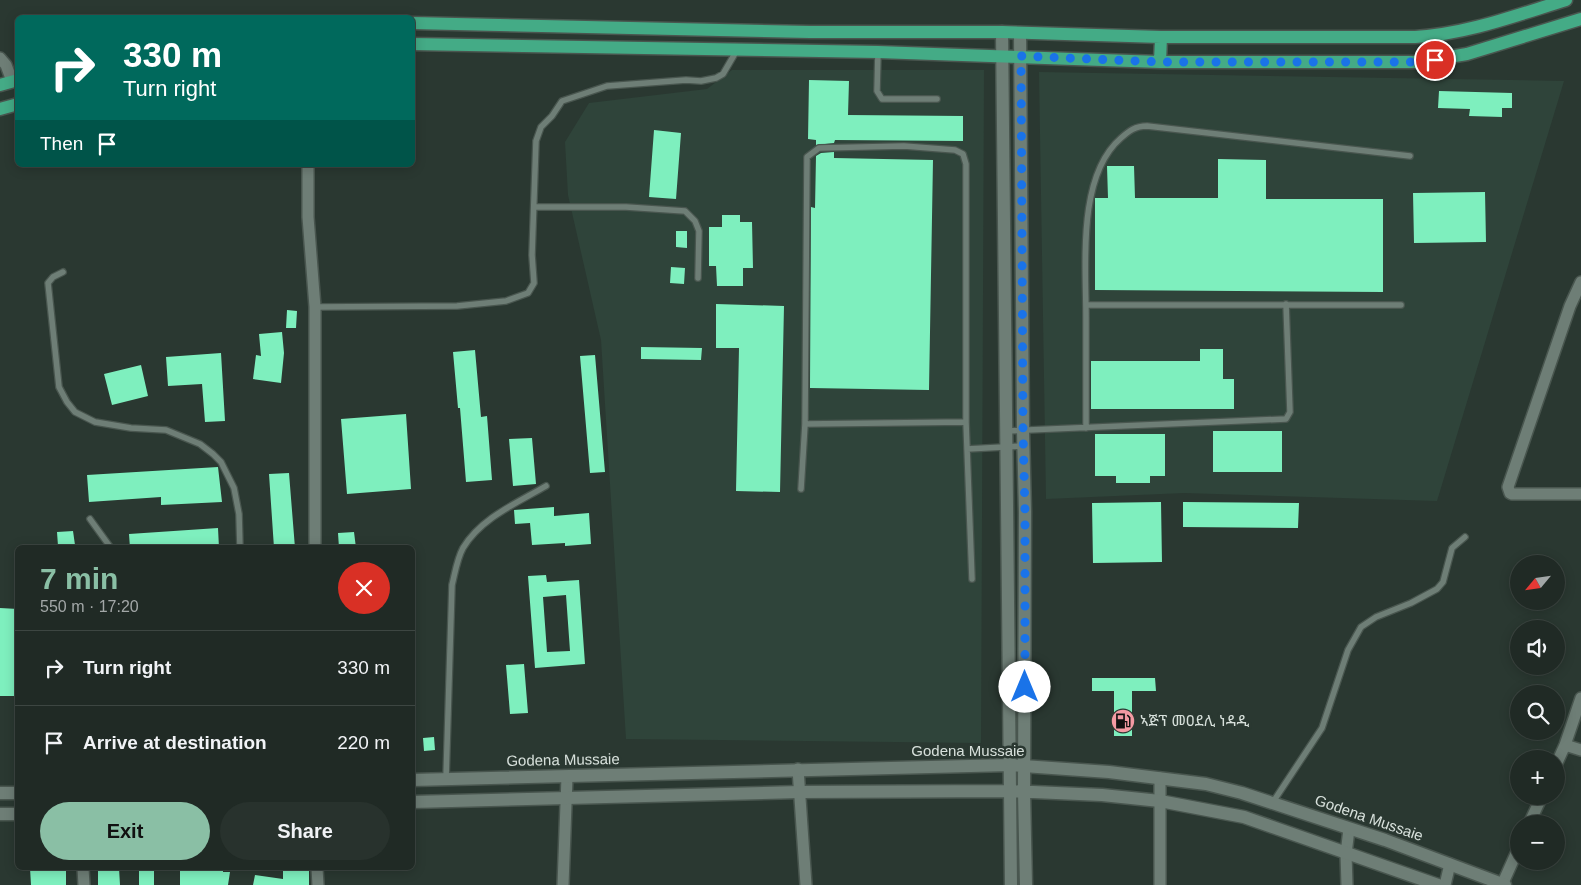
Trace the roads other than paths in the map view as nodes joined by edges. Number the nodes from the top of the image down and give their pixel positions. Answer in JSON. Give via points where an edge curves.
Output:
{"nodes":[{"id":1,"x":1566,"y":0,"type":"edge"},
{"id":2,"x":1581,"y":19,"type":"edge"},
{"id":3,"x":415,"y":23,"type":"edge"},
{"id":4,"x":480,"y":24,"type":"junction"},
{"id":5,"x":810,"y":32,"type":"junction"},
{"id":6,"x":1002,"y":32,"type":"junction"},
{"id":7,"x":1020,"y":33,"type":"junction"},
{"id":8,"x":1161,"y":37,"type":"junction"},
{"id":9,"x":415,"y":44,"type":"edge"},
{"id":10,"x":478,"y":45,"type":"junction"},
{"id":11,"x":737,"y":50,"type":"junction"},
{"id":12,"x":809,"y":51,"type":"junction"},
{"id":13,"x":878,"y":52,"type":"junction"},
{"id":14,"x":1002,"y":56,"type":"junction"},
{"id":15,"x":1021,"y":56,"type":"junction"},
{"id":16,"x":0,"y":58,"type":"edge"},
{"id":17,"x":1160,"y":62,"type":"junction"},
{"id":18,"x":10,"y":82,"type":"edge"},
{"id":19,"x":937,"y":100,"type":"dead end"},
{"id":20,"x":15,"y":105,"type":"edge"},
{"id":21,"x":0,"y":109,"type":"edge"},
{"id":22,"x":1410,"y":156,"type":"dead end"},
{"id":23,"x":308,"y":167,"type":"edge"},
{"id":24,"x":534,"y":208,"type":"junction"},
{"id":25,"x":63,"y":272,"type":"dead end"},
{"id":26,"x":698,"y":278,"type":"dead end"},
{"id":27,"x":1581,"y":282,"type":"edge"},
{"id":28,"x":1286,"y":304,"type":"junction"},
{"id":29,"x":1086,"y":305,"type":"junction"},
{"id":30,"x":1401,"y":305,"type":"dead end"},
{"id":31,"x":315,"y":307,"type":"junction"},
{"id":32,"x":966,"y":422,"type":"junction"},
{"id":33,"x":805,"y":424,"type":"junction"},
{"id":34,"x":1086,"y":428,"type":"junction"},
{"id":35,"x":1006,"y":431,"type":"junction"},
{"id":36,"x":1023,"y":431,"type":"junction"},
{"id":37,"x":1024,"y":446,"type":"junction"},
{"id":38,"x":1006,"y":447,"type":"junction"},
{"id":39,"x":968,"y":448,"type":"junction"},
{"id":40,"x":546,"y":486,"type":"dead end"},
{"id":41,"x":801,"y":489,"type":"dead end"},
{"id":42,"x":1581,"y":494,"type":"edge"},
{"id":43,"x":90,"y":519,"type":"dead end"},
{"id":44,"x":1464,"y":537,"type":"dead end"},
{"id":45,"x":109,"y":545,"type":"edge"},
{"id":46,"x":240,"y":545,"type":"edge"},
{"id":47,"x":315,"y":545,"type":"edge"},
{"id":48,"x":972,"y":579,"type":"dead end"},
{"id":49,"x":1581,"y":698,"type":"edge"},
{"id":50,"x":1565,"y":745,"type":"junction"},
{"id":51,"x":1563,"y":750,"type":"edge"},
{"id":52,"x":1581,"y":750,"type":"edge"},
{"id":53,"x":1010,"y":765,"type":"junction"},
{"id":54,"x":1025,"y":766,"type":"junction"},
{"id":55,"x":798,"y":769,"type":"junction"},
{"id":56,"x":567,"y":777,"type":"junction"},
{"id":57,"x":1160,"y":778,"type":"junction"},
{"id":58,"x":446,"y":779,"type":"junction"},
{"id":59,"x":415,"y":780,"type":"edge"},
{"id":60,"x":1009,"y":791,"type":"junction"},
{"id":61,"x":799,"y":792,"type":"junction"},
{"id":62,"x":1024,"y":792,"type":"junction"},
{"id":63,"x":0,"y":793,"type":"edge"},
{"id":64,"x":15,"y":793,"type":"edge"},
{"id":65,"x":566,"y":798,"type":"junction"},
{"id":66,"x":1160,"y":801,"type":"junction"},
{"id":67,"x":415,"y":802,"type":"edge"},
{"id":68,"x":1273,"y":802,"type":"junction"},
{"id":69,"x":0,"y":814,"type":"edge"},
{"id":70,"x":15,"y":814,"type":"edge"},
{"id":71,"x":1349,"y":829,"type":"junction"},
{"id":72,"x":1346,"y":854,"type":"junction"},
{"id":73,"x":1450,"y":864,"type":"junction"},
{"id":74,"x":1510,"y":868,"type":"edge"},
{"id":75,"x":83,"y":870,"type":"edge"},
{"id":76,"x":317,"y":870,"type":"edge"},
{"id":77,"x":84,"y":885,"type":"edge"},
{"id":78,"x":318,"y":885,"type":"edge"},
{"id":79,"x":563,"y":885,"type":"edge"},
{"id":80,"x":806,"y":885,"type":"edge"},
{"id":81,"x":1011,"y":885,"type":"edge"},
{"id":82,"x":1026,"y":885,"type":"edge"},
{"id":83,"x":1160,"y":885,"type":"edge"},
{"id":84,"x":1347,"y":885,"type":"edge"},
{"id":85,"x":1438,"y":885,"type":"edge"},
{"id":86,"x":1445,"y":885,"type":"edge"},
{"id":87,"x":1503,"y":885,"type":"edge"}],
"edges":[{"from":1,"to":8,"type":"main road","via":[[1465,30],[1432,36]]},
{"from":2,"to":17,"type":"main road","via":[[1467,54],[1419,62]]},
{"from":3,"to":4,"type":"main road"},
{"from":4,"to":5,"type":"main road"},
{"from":4,"to":10,"type":"main road"},
{"from":5,"to":6,"type":"main road"},
{"from":5,"to":12,"type":"main road"},
{"from":6,"to":7,"type":"main road"},
{"from":6,"to":14,"type":"street"},
{"from":7,"to":8,"type":"main road"},
{"from":7,"to":15,"type":"street"},
{"from":8,"to":17,"type":"main road"},
{"from":9,"to":10,"type":"main road"},
{"from":10,"to":11,"type":"main road"},
{"from":11,"to":12,"type":"main road"},
{"from":11,"to":24,"type":"lane","via":[[723,74],[716,78],[611,85],[562,101],[540,127],[536,141]]},
{"from":12,"to":13,"type":"main road"},
{"from":13,"to":14,"type":"main road"},
{"from":13,"to":19,"type":"lane","via":[[877,92],[882,99]]},
{"from":14,"to":15,"type":"main road"},
{"from":14,"to":35,"type":"street"},
{"from":15,"to":17,"type":"main road"},
{"from":15,"to":36,"type":"street"},
{"from":16,"to":18,"type":"street","via":[[6,65]]},
{"from":20,"to":21,"type":"main road"},
{"from":22,"to":29,"type":"lane","via":[[1147,126],[1132,128],[1108,152],[1094,182],[1086,229]]},
{"from":23,"to":31,"type":"street"},
{"from":24,"to":26,"type":"lane","via":[[626,207],[685,211],[699,231]]},
{"from":24,"to":31,"type":"lane","via":[[534,283],[528,293],[506,300],[456,306]]},
{"from":25,"to":46,"type":"lane","via":[[48,283],[59,387],[67,402],[75,412],[95,422],[166,430],[200,444],[213,454],[221,462],[234,488]]},
{"from":27,"to":42,"type":"street","via":[[1508,487],[1512,494]]},
{"from":28,"to":29,"type":"lane"},
{"from":28,"to":30,"type":"lane"},
{"from":28,"to":34,"type":"lane","via":[[1290,412],[1286,419]]},
{"from":29,"to":34,"type":"lane"},
{"from":31,"to":47,"type":"street"},
{"from":32,"to":33,"type":"lane"},
{"from":32,"to":33,"type":"lane","via":[[966,164],[963,154],[955,150],[904,146],[819,148],[807,157]]},
{"from":32,"to":39,"type":"lane"},
{"from":33,"to":41,"type":"lane"},
{"from":34,"to":36,"type":"lane"},
{"from":35,"to":36,"type":"lane"},
{"from":35,"to":38,"type":"street"},
{"from":36,"to":37,"type":"street"},
{"from":37,"to":38,"type":"lane"},
{"from":37,"to":54,"type":"street"},
{"from":38,"to":39,"type":"lane"},
{"from":38,"to":53,"type":"street"},
{"from":39,"to":48,"type":"lane"},
{"from":40,"to":58,"type":"lane","via":[[474,532],[459,558],[452,585]]},
{"from":43,"to":45,"type":"lane"},
{"from":44,"to":68,"type":"lane","via":[[1452,548],[1443,582],[1437,589],[1361,627],[1348,650],[1322,728]]},
{"from":49,"to":50,"type":"street"},
{"from":50,"to":51,"type":"street"},
{"from":50,"to":52,"type":"street"},
{"from":53,"to":54,"type":"street","name":"Godena Mussaie"},
{"from":53,"to":55,"type":"street","name":"Godena Mussaie"},
{"from":53,"to":60,"type":"street"},
{"from":54,"to":57,"type":"street","name":"Godena Mussaie"},
{"from":54,"to":62,"type":"street"},
{"from":55,"to":56,"type":"street","name":"Godena Mussaie"},
{"from":55,"to":61,"type":"street"},
{"from":56,"to":58,"type":"street","name":"Godena Mussaie"},
{"from":56,"to":65,"type":"street"},
{"from":57,"to":66,"type":"street"},
{"from":57,"to":68,"type":"street","name":"Godena Mussaie","via":[[1206,784]]},
{"from":58,"to":59,"type":"street","name":"Godena Mussaie"},
{"from":60,"to":61,"type":"street"},
{"from":60,"to":62,"type":"street"},
{"from":60,"to":81,"type":"street"},
{"from":61,"to":65,"type":"street"},
{"from":61,"to":80,"type":"street"},
{"from":62,"to":66,"type":"street"},
{"from":62,"to":82,"type":"street"},
{"from":63,"to":64,"type":"street"},
{"from":65,"to":67,"type":"street"},
{"from":65,"to":79,"type":"street"},
{"from":66,"to":72,"type":"street","via":[[1244,817]]},
{"from":66,"to":83,"type":"street"},
{"from":68,"to":71,"type":"street","name":"Godena Mussaie"},
{"from":69,"to":70,"type":"street"},
{"from":71,"to":72,"type":"street"},
{"from":71,"to":73,"type":"street","name":"Godena Mussaie"},
{"from":72,"to":84,"type":"street"},
{"from":72,"to":85,"type":"street"},
{"from":73,"to":86,"type":"street"},
{"from":73,"to":87,"type":"street","name":"Godena Mussaie"},
{"from":74,"to":87,"type":"street"},
{"from":75,"to":77,"type":"street"},
{"from":76,"to":78,"type":"street"}]}
